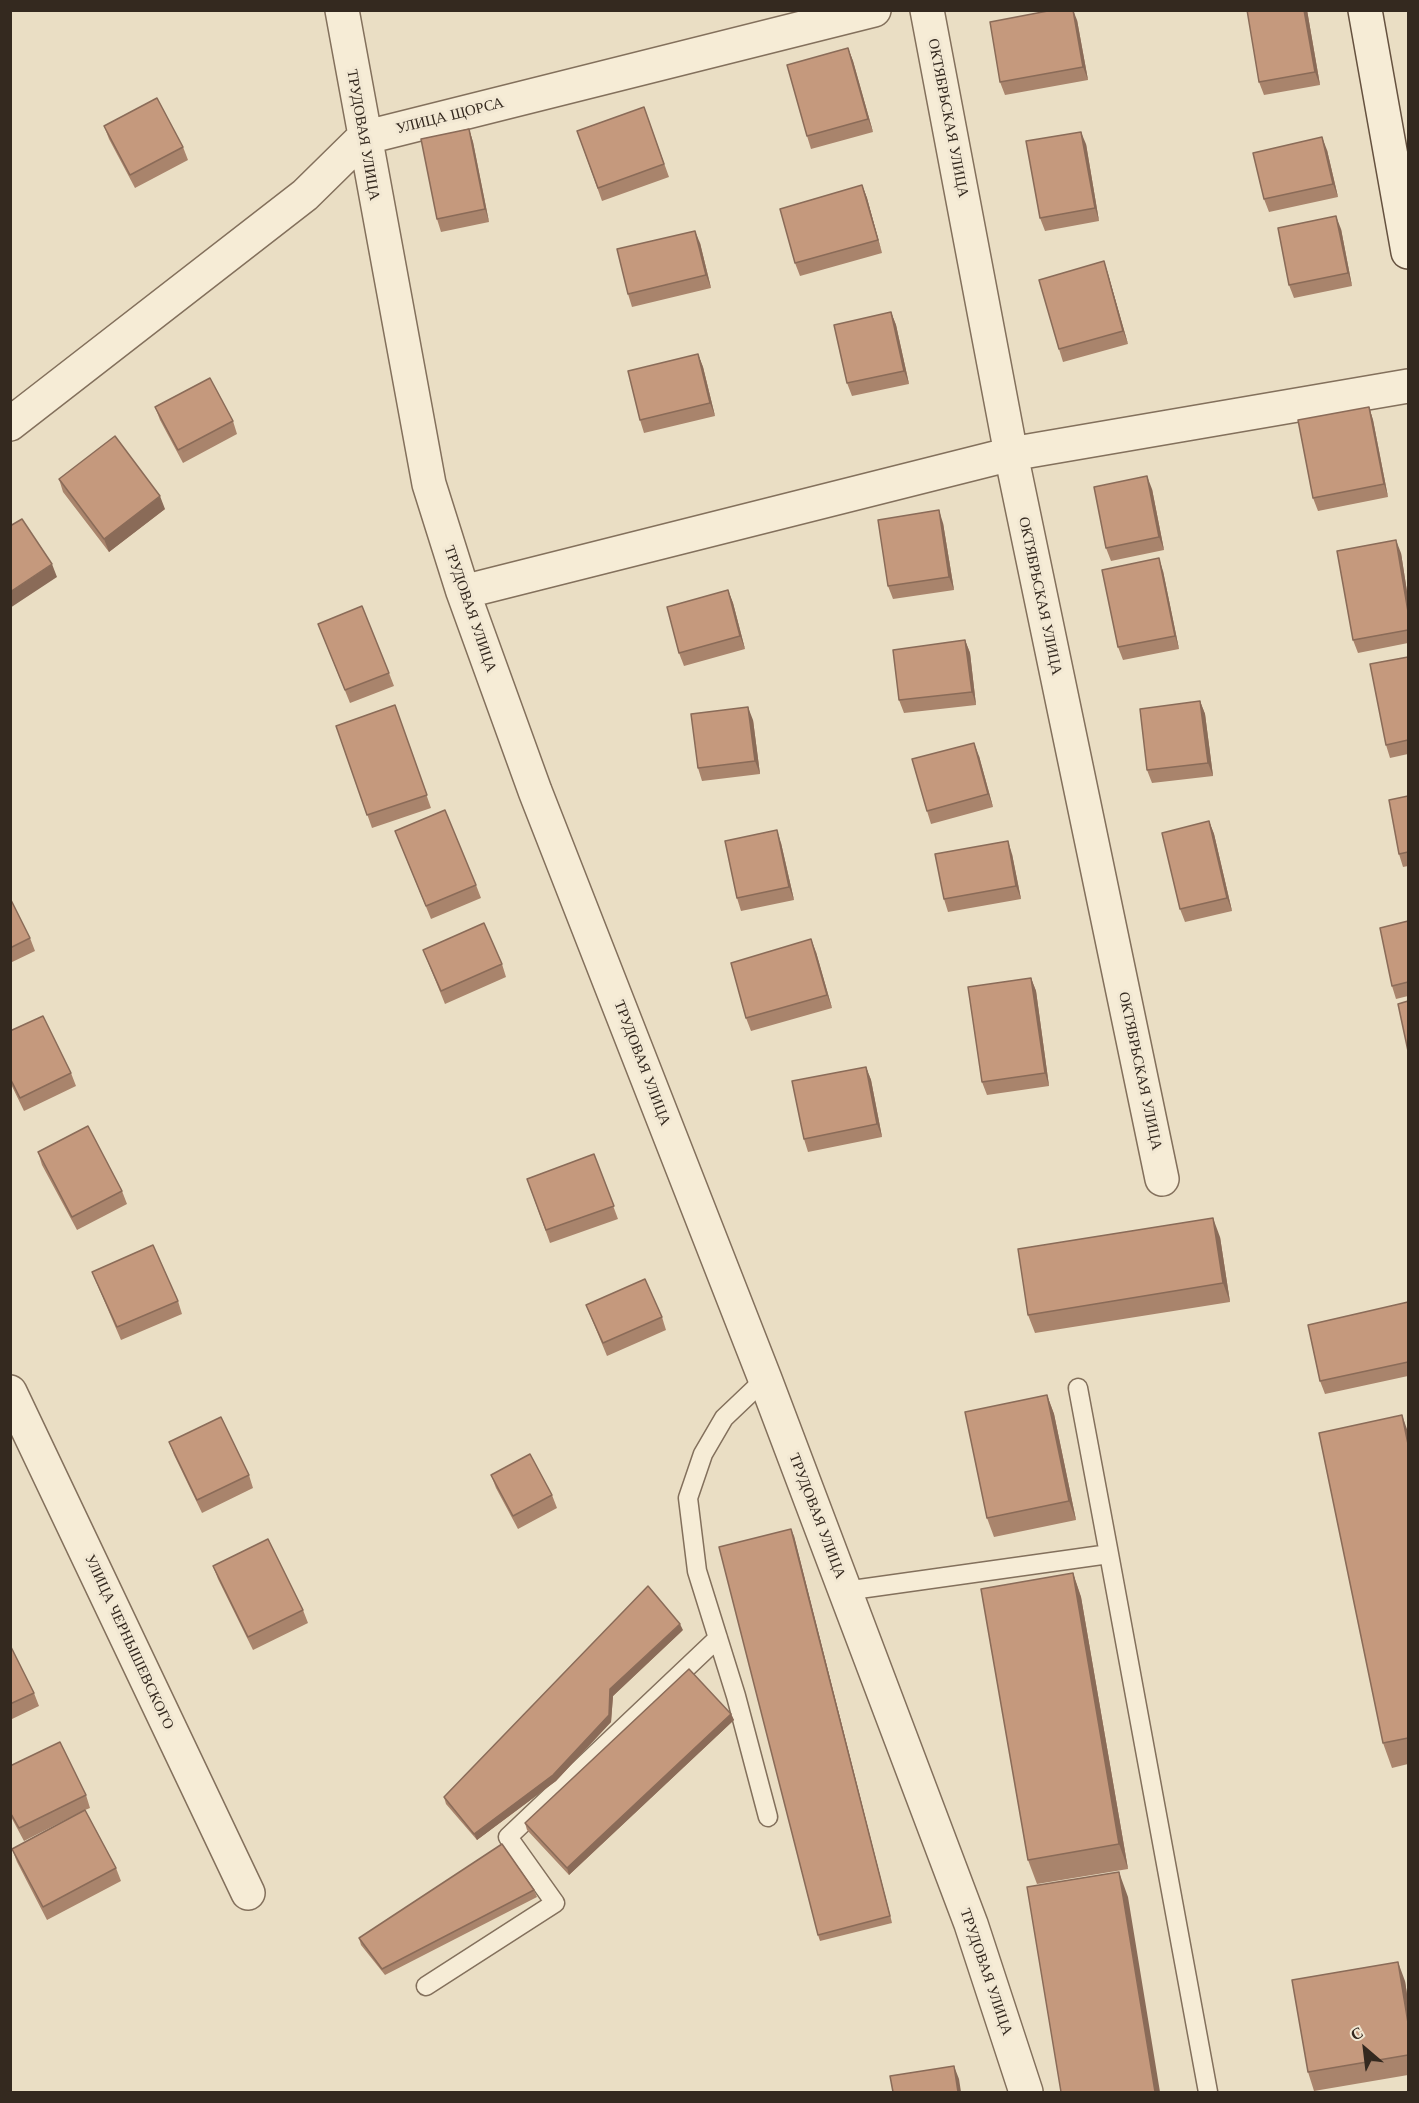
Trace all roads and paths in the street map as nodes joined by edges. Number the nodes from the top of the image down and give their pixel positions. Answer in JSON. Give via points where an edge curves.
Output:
{"nodes":[{"id":1,"x":342,"y":10,"type":"edge"},
{"id":2,"x":874,"y":10,"type":"edge"},
{"id":3,"x":927,"y":10,"type":"edge"},
{"id":4,"x":1365,"y":10,"type":"edge"},
{"id":5,"x":363,"y":138,"type":"junction"},
{"id":6,"x":1408,"y":252,"type":"edge"},
{"id":7,"x":1408,"y":386,"type":"edge"},
{"id":8,"x":10,"y":424,"type":"edge"},
{"id":9,"x":1011,"y":454,"type":"junction"},
{"id":10,"x":463,"y":592,"type":"junction"},
{"id":11,"x":1162,"y":1179,"type":"dead end"},
{"id":12,"x":765,"y":1378,"type":"junction"},
{"id":13,"x":1078,"y":1388,"type":"dead end"},
{"id":14,"x":10,"y":1392,"type":"edge"},
{"id":15,"x":1109,"y":1554,"type":"junction"},
{"id":16,"x":845,"y":1591,"type":"junction"},
{"id":17,"x":718,"y":1638,"type":"junction"},
{"id":18,"x":768,"y":1817,"type":"dead end"},
{"id":19,"x":248,"y":1893,"type":"dead end"},
{"id":20,"x":426,"y":1986,"type":"dead end"},
{"id":21,"x":1026,"y":2092,"type":"edge"},
{"id":22,"x":1208,"y":2092,"type":"edge"}],
"edges":[{"from":1,"to":5,"type":"street","name":"ТРУДОВАЯ УЛИЦА"},
{"from":2,"to":5,"type":"street","name":"УЛИЦА ЩОРСА"},
{"from":3,"to":9,"type":"street","name":"ОКТЯБРЬСКАЯ УЛИЦА"},
{"from":4,"to":6,"type":"street"},
{"from":5,"to":8,"type":"street","via":[[305,195]]},
{"from":5,"to":10,"type":"street","name":"ТРУДОВАЯ УЛИЦА","via":[[429,484]]},
{"from":7,"to":9,"type":"street"},
{"from":9,"to":10,"type":"street"},
{"from":9,"to":11,"type":"street","name":"ОКТЯБРЬСКАЯ УЛИЦА"},
{"from":10,"to":12,"type":"street","name":"ТРУДОВАЯ УЛИЦА","via":[[535,791]]},
{"from":12,"to":16,"type":"street","name":"ТРУДОВАЯ УЛИЦА"},
{"from":12,"to":17,"type":"lane","via":[[724,1418],[703,1454],[688,1498],[698,1571]]},
{"from":13,"to":15,"type":"lane"},
{"from":14,"to":19,"type":"street","name":"УЛИЦА ЧЕРНЫШЕВСКОГО"},
{"from":15,"to":16,"type":"lane"},
{"from":15,"to":22,"type":"lane"},
{"from":16,"to":21,"type":"street","name":"ТРУДОВАЯ УЛИЦА","via":[[971,1924]]},
{"from":17,"to":18,"type":"lane"},
{"from":17,"to":20,"type":"lane","via":[[508,1837],[555,1902]]}]}
